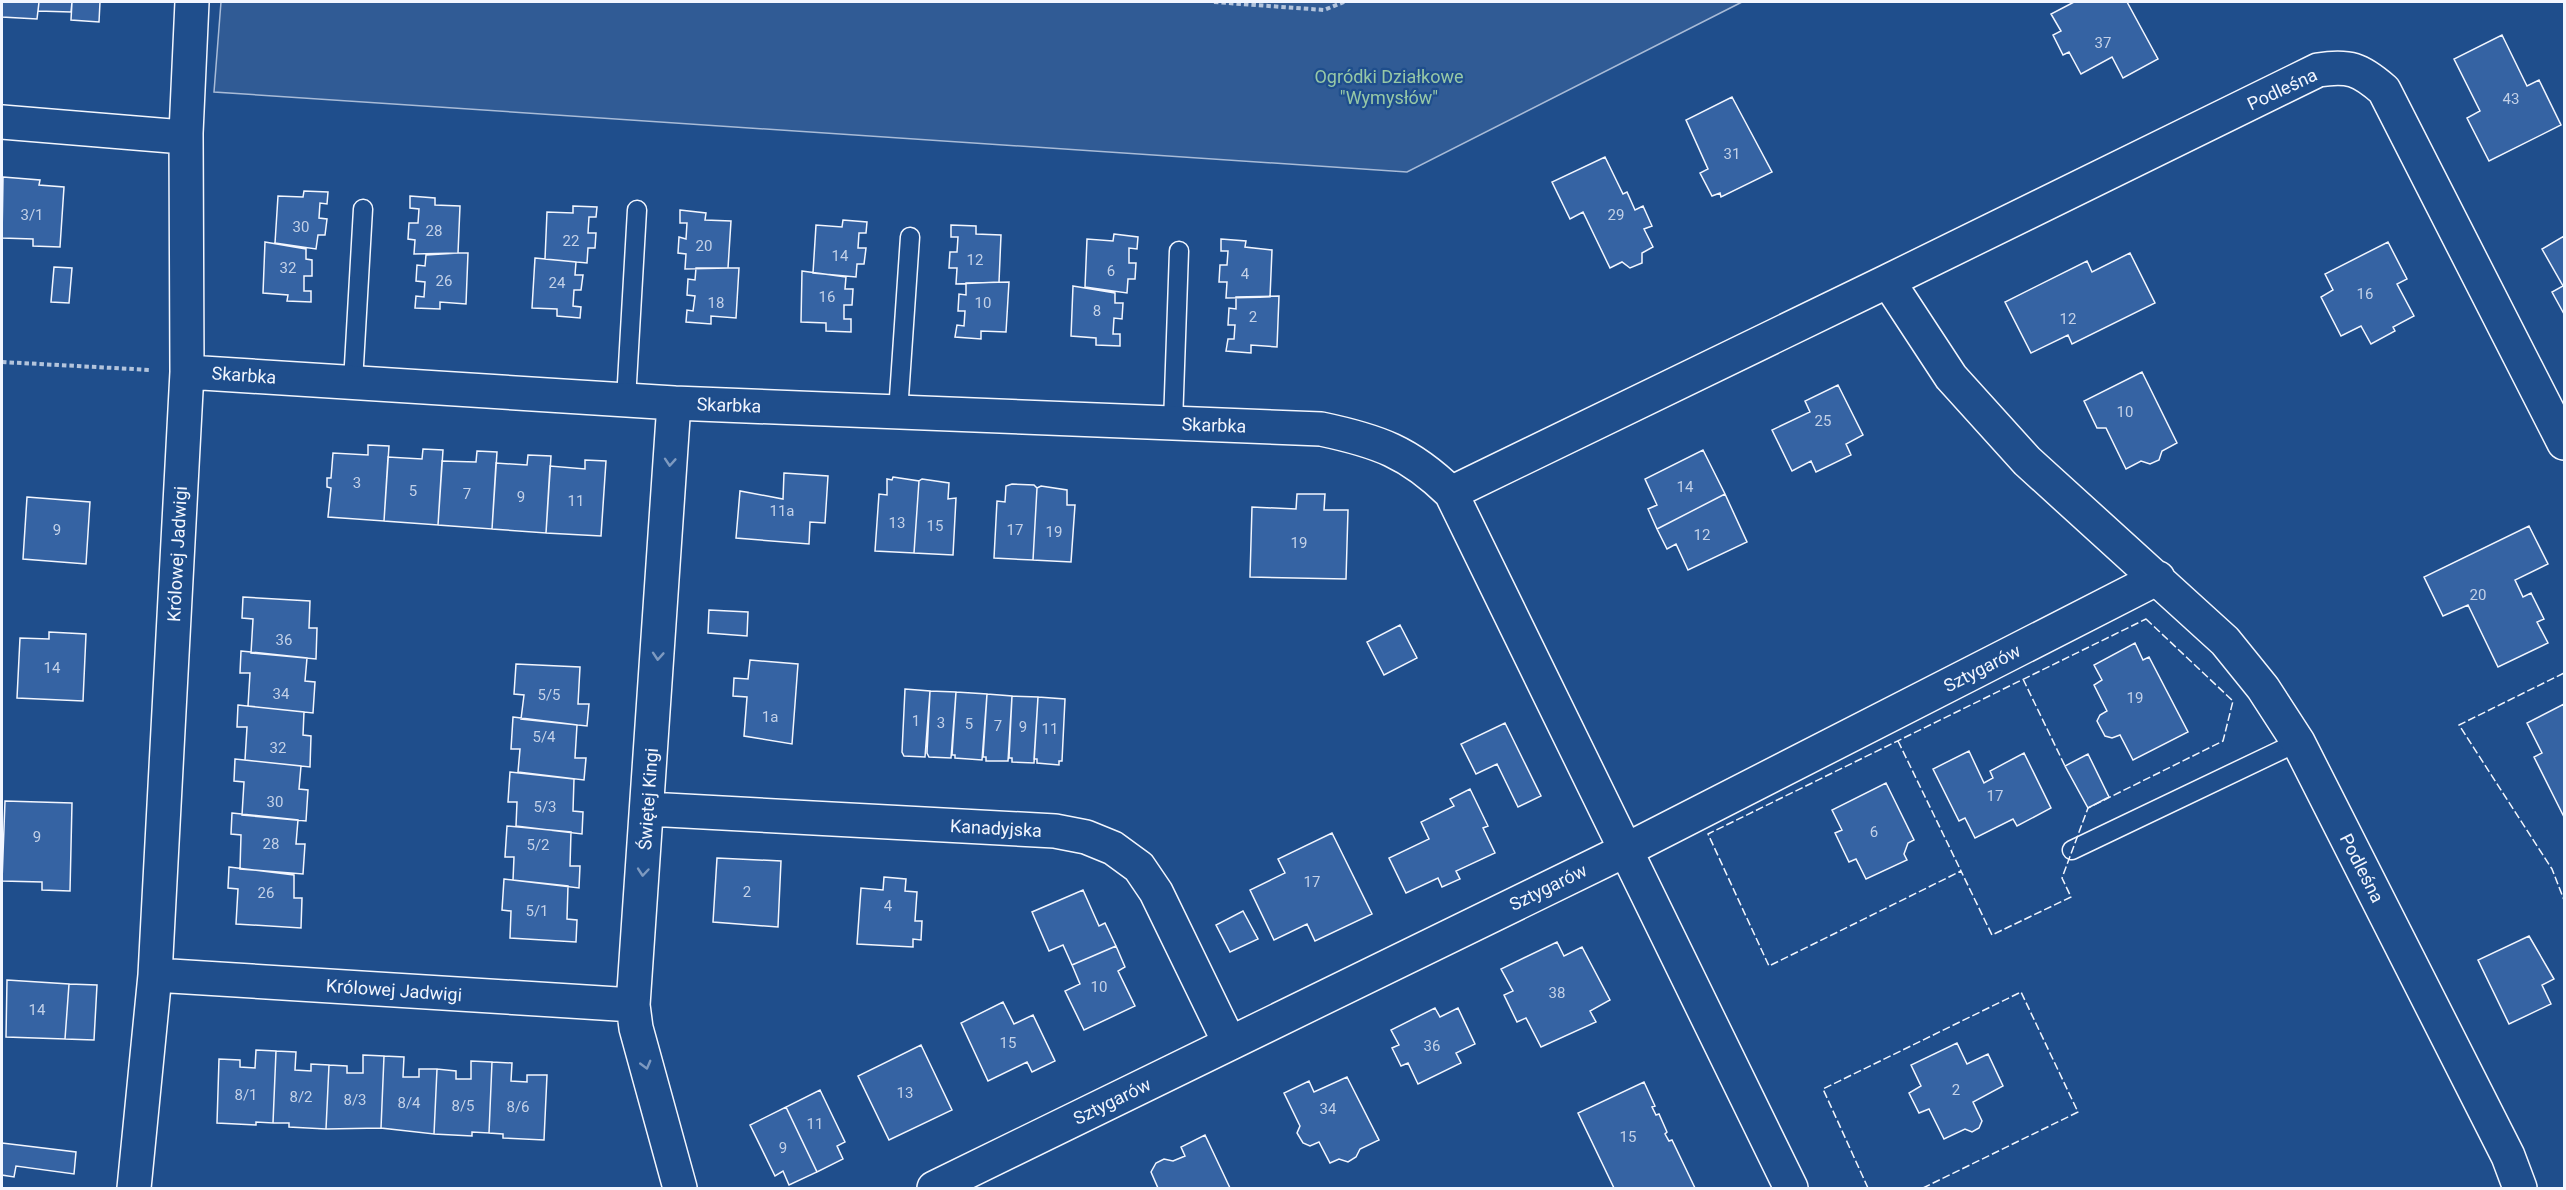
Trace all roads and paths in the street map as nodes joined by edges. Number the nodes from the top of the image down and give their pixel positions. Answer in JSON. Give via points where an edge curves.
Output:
{"nodes":[{"id":1,"x":192,"y":2,"type":"edge"},
{"id":2,"x":1214,"y":2,"type":"edge"},
{"id":3,"x":1344,"y":2,"type":"edge"},
{"id":4,"x":2,"y":122,"type":"edge"},
{"id":5,"x":186,"y":133,"type":"junction"},
{"id":6,"x":363,"y":209,"type":"dead end"},
{"id":7,"x":637,"y":210,"type":"dead end"},
{"id":8,"x":910,"y":237,"type":"dead end"},
{"id":9,"x":1179,"y":250,"type":"dead end"},
{"id":10,"x":1888,"y":281,"type":"junction"},
{"id":11,"x":2,"y":362,"type":"edge"},
{"id":12,"x":187,"y":372,"type":"junction"},
{"id":13,"x":353,"y":382,"type":"junction"},
{"id":14,"x":626,"y":400,"type":"junction"},
{"id":15,"x":674,"y":403,"type":"junction"},
{"id":16,"x":898,"y":412,"type":"junction"},
{"id":17,"x":1173,"y":423,"type":"junction"},
{"id":18,"x":2565,"y":443,"type":"edge"},
{"id":19,"x":1451,"y":493,"type":"junction"},
{"id":20,"x":2158,"y":578,"type":"junction"},
{"id":21,"x":2298,"y":742,"type":"junction"},
{"id":22,"x":648,"y":809,"type":"junction"},
{"id":23,"x":1626,"y":850,"type":"junction"},
{"id":24,"x":2072,"y":850,"type":"dead end"},
{"id":25,"x":155,"y":975,"type":"junction"},
{"id":26,"x":633,"y":1005,"type":"junction"},
{"id":27,"x":1229,"y":1042,"type":"junction"},
{"id":28,"x":134,"y":1188,"type":"edge"},
{"id":29,"x":680,"y":1188,"type":"edge"},
{"id":30,"x":934,"y":1188,"type":"edge"},
{"id":31,"x":1791,"y":1188,"type":"edge"},
{"id":32,"x":2520,"y":1188,"type":"edge"}],
"edges":[{"from":1,"to":5,"type":"street","name":"Królowej Jadwigi"},
{"from":2,"to":3,"type":"path","via":[[1324,10]]},
{"from":4,"to":5,"type":"street","via":[[171,136]]},
{"from":5,"to":12,"type":"street","name":"Królowej Jadwigi"},
{"from":6,"to":13,"type":"lane"},
{"from":7,"to":14,"type":"lane"},
{"from":8,"to":16,"type":"lane"},
{"from":9,"to":17,"type":"lane"},
{"from":10,"to":18,"type":"street","name":"Podleśna","via":[[2318,70],[2343,66],[2366,74],[2384,90]]},
{"from":10,"to":19,"type":"street","name":"Podleśna"},
{"from":10,"to":20,"type":"street","name":"Podleśna","via":[[1951,376],[2026,461]]},
{"from":11,"to":12,"type":"path"},
{"from":12,"to":13,"type":"street","name":"Skarbka"},
{"from":12,"to":25,"type":"street","name":"Królowej Jadwigi"},
{"from":13,"to":14,"type":"street","name":"Skarbka"},
{"from":14,"to":15,"type":"street","name":"Skarbka"},
{"from":15,"to":16,"type":"street","name":"Skarbka"},
{"from":15,"to":22,"type":"street","name":"Świętej Kingi","one_way":true},
{"from":16,"to":17,"type":"street","name":"Skarbka"},
{"from":17,"to":19,"type":"street","name":"Skarbka","via":[[1321,429],[1370,439],[1418,464]]},
{"from":19,"to":23,"type":"street"},
{"from":20,"to":21,"type":"street","name":"Podleśna","via":[[2225,641],[2263,688]]},
{"from":20,"to":23,"type":"street","name":"Sztygarów"},
{"from":21,"to":24,"type":"lane"},
{"from":21,"to":32,"type":"street","name":"Podleśna","via":[[2508,1156]]},
{"from":22,"to":26,"type":"street","name":"Świętej Kingi","one_way":true},
{"from":22,"to":27,"type":"street","name":"Kanadyjska","via":[[1055,831],[1086,837],[1113,848],[1139,867],[1156,892]]},
{"from":23,"to":27,"type":"street","name":"Sztygarów"},
{"from":23,"to":31,"type":"street"},
{"from":25,"to":26,"type":"street","name":"Królowej Jadwigi"},
{"from":25,"to":28,"type":"street","name":"Królowej Jadwigi"},
{"from":26,"to":29,"type":"street","name":"Świętej Kingi","one_way":true},
{"from":27,"to":30,"type":"street","name":"Sztygarów"}]}
